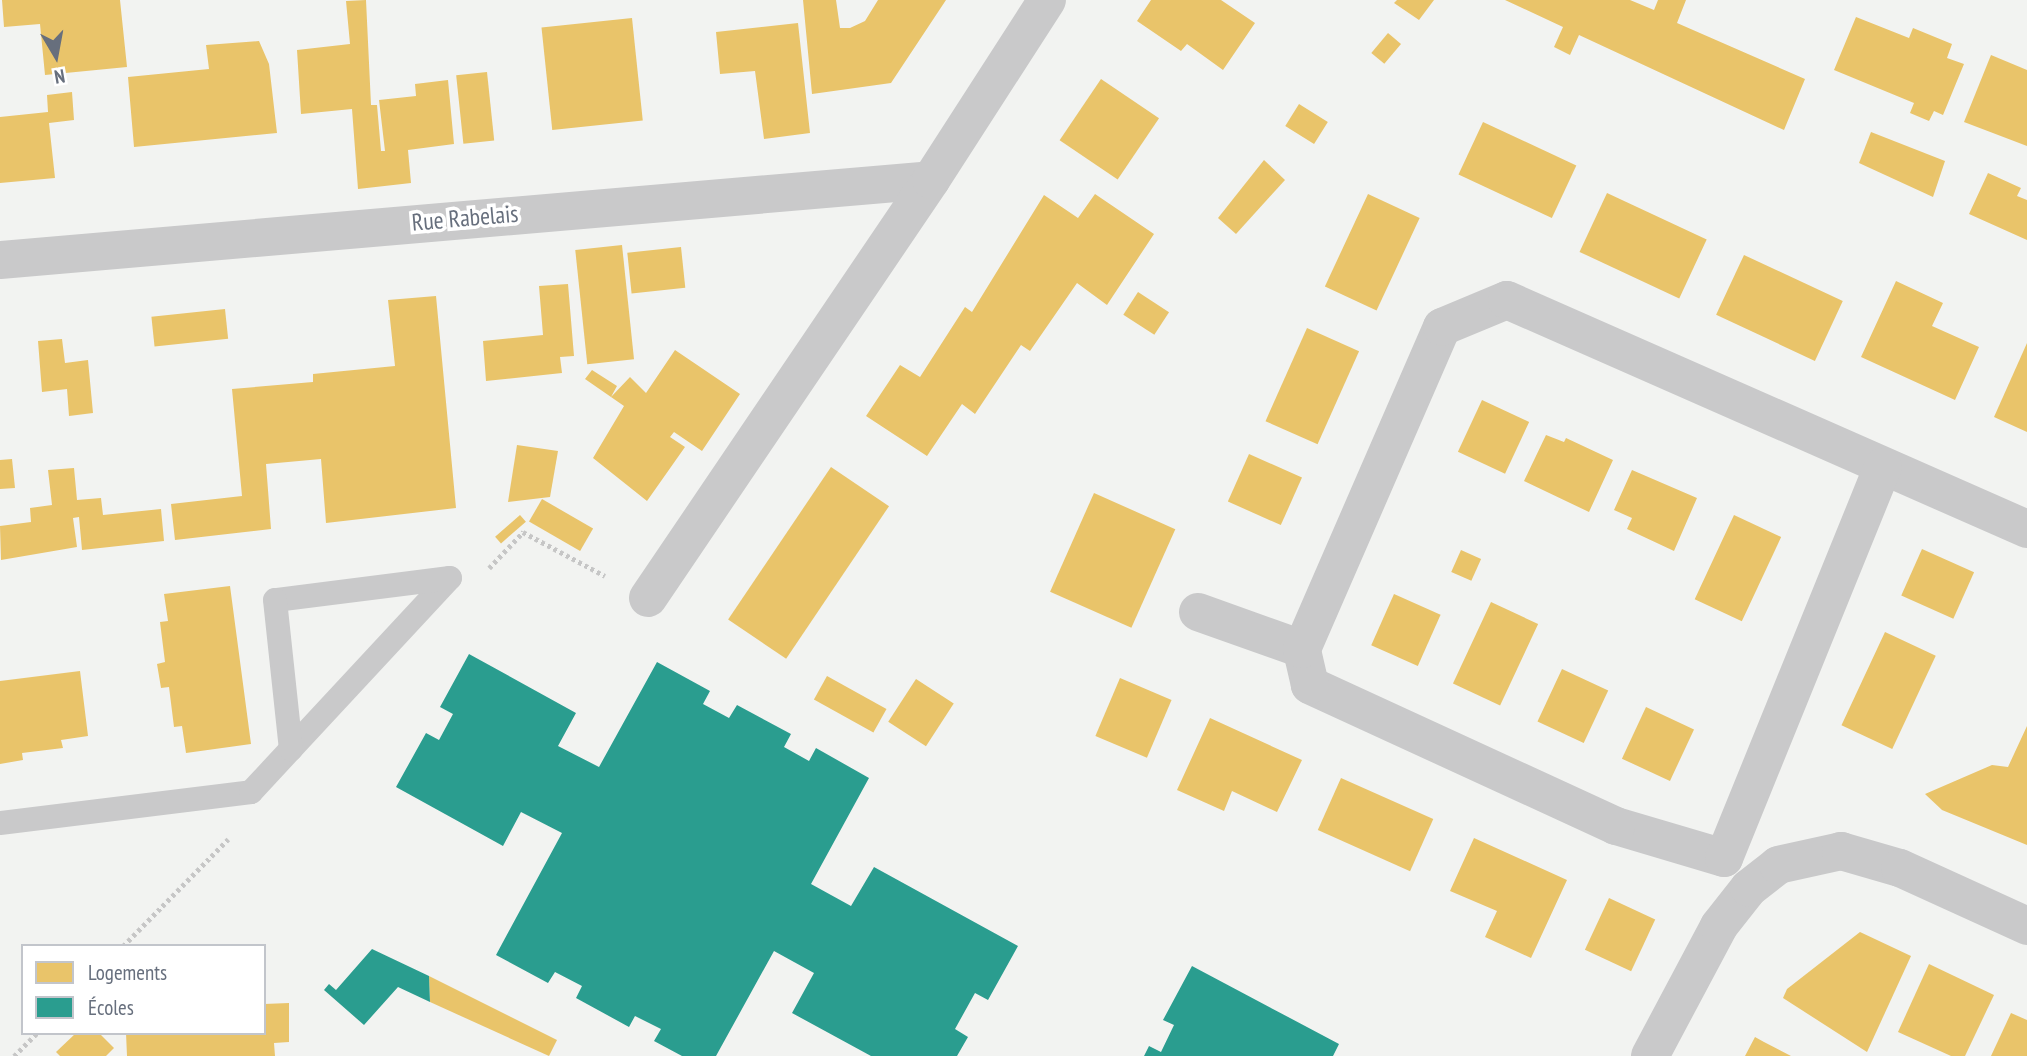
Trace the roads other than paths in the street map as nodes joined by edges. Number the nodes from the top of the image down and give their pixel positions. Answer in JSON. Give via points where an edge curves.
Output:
{"nodes":[{"id":1,"x":1047,"y":0,"type":"edge"},
{"id":2,"x":931,"y":180,"type":"junction"},
{"id":3,"x":0,"y":260,"type":"edge"},
{"id":4,"x":1884,"y":467,"type":"junction"},
{"id":5,"x":2027,"y":529,"type":"edge"},
{"id":6,"x":648,"y":598,"type":"dead end"},
{"id":7,"x":1198,"y":612,"type":"dead end"},
{"id":8,"x":1302,"y":649,"type":"junction"},
{"id":9,"x":291,"y":749,"type":"junction"},
{"id":10,"x":0,"y":823,"type":"edge"},
{"id":11,"x":1724,"y":858,"type":"junction"},
{"id":12,"x":1749,"y":888,"type":"junction"},
{"id":13,"x":2027,"y":926,"type":"edge"},
{"id":14,"x":1650,"y":1056,"type":"edge"}],
"edges":[{"from":1,"to":2,"type":"street"},
{"from":2,"to":3,"type":"street","name":"Rue Rabelais"},
{"from":2,"to":6,"type":"street"},
{"from":4,"to":5,"type":"street"},
{"from":4,"to":8,"type":"street","via":[[1507,300],[1442,327]]},
{"from":4,"to":11,"type":"street"},
{"from":7,"to":8,"type":"street"},
{"from":8,"to":11,"type":"street","via":[[1310,685],[1616,826]]},
{"from":9,"to":9,"type":"lane","via":[[275,600],[450,578],[422,608]]},
{"from":9,"to":10,"type":"lane","via":[[251,792]]},
{"from":11,"to":12,"type":"street"},
{"from":12,"to":13,"type":"street","via":[[1778,865],[1841,850],[1900,868]]},
{"from":12,"to":14,"type":"street","via":[[1719,926]]}]}
